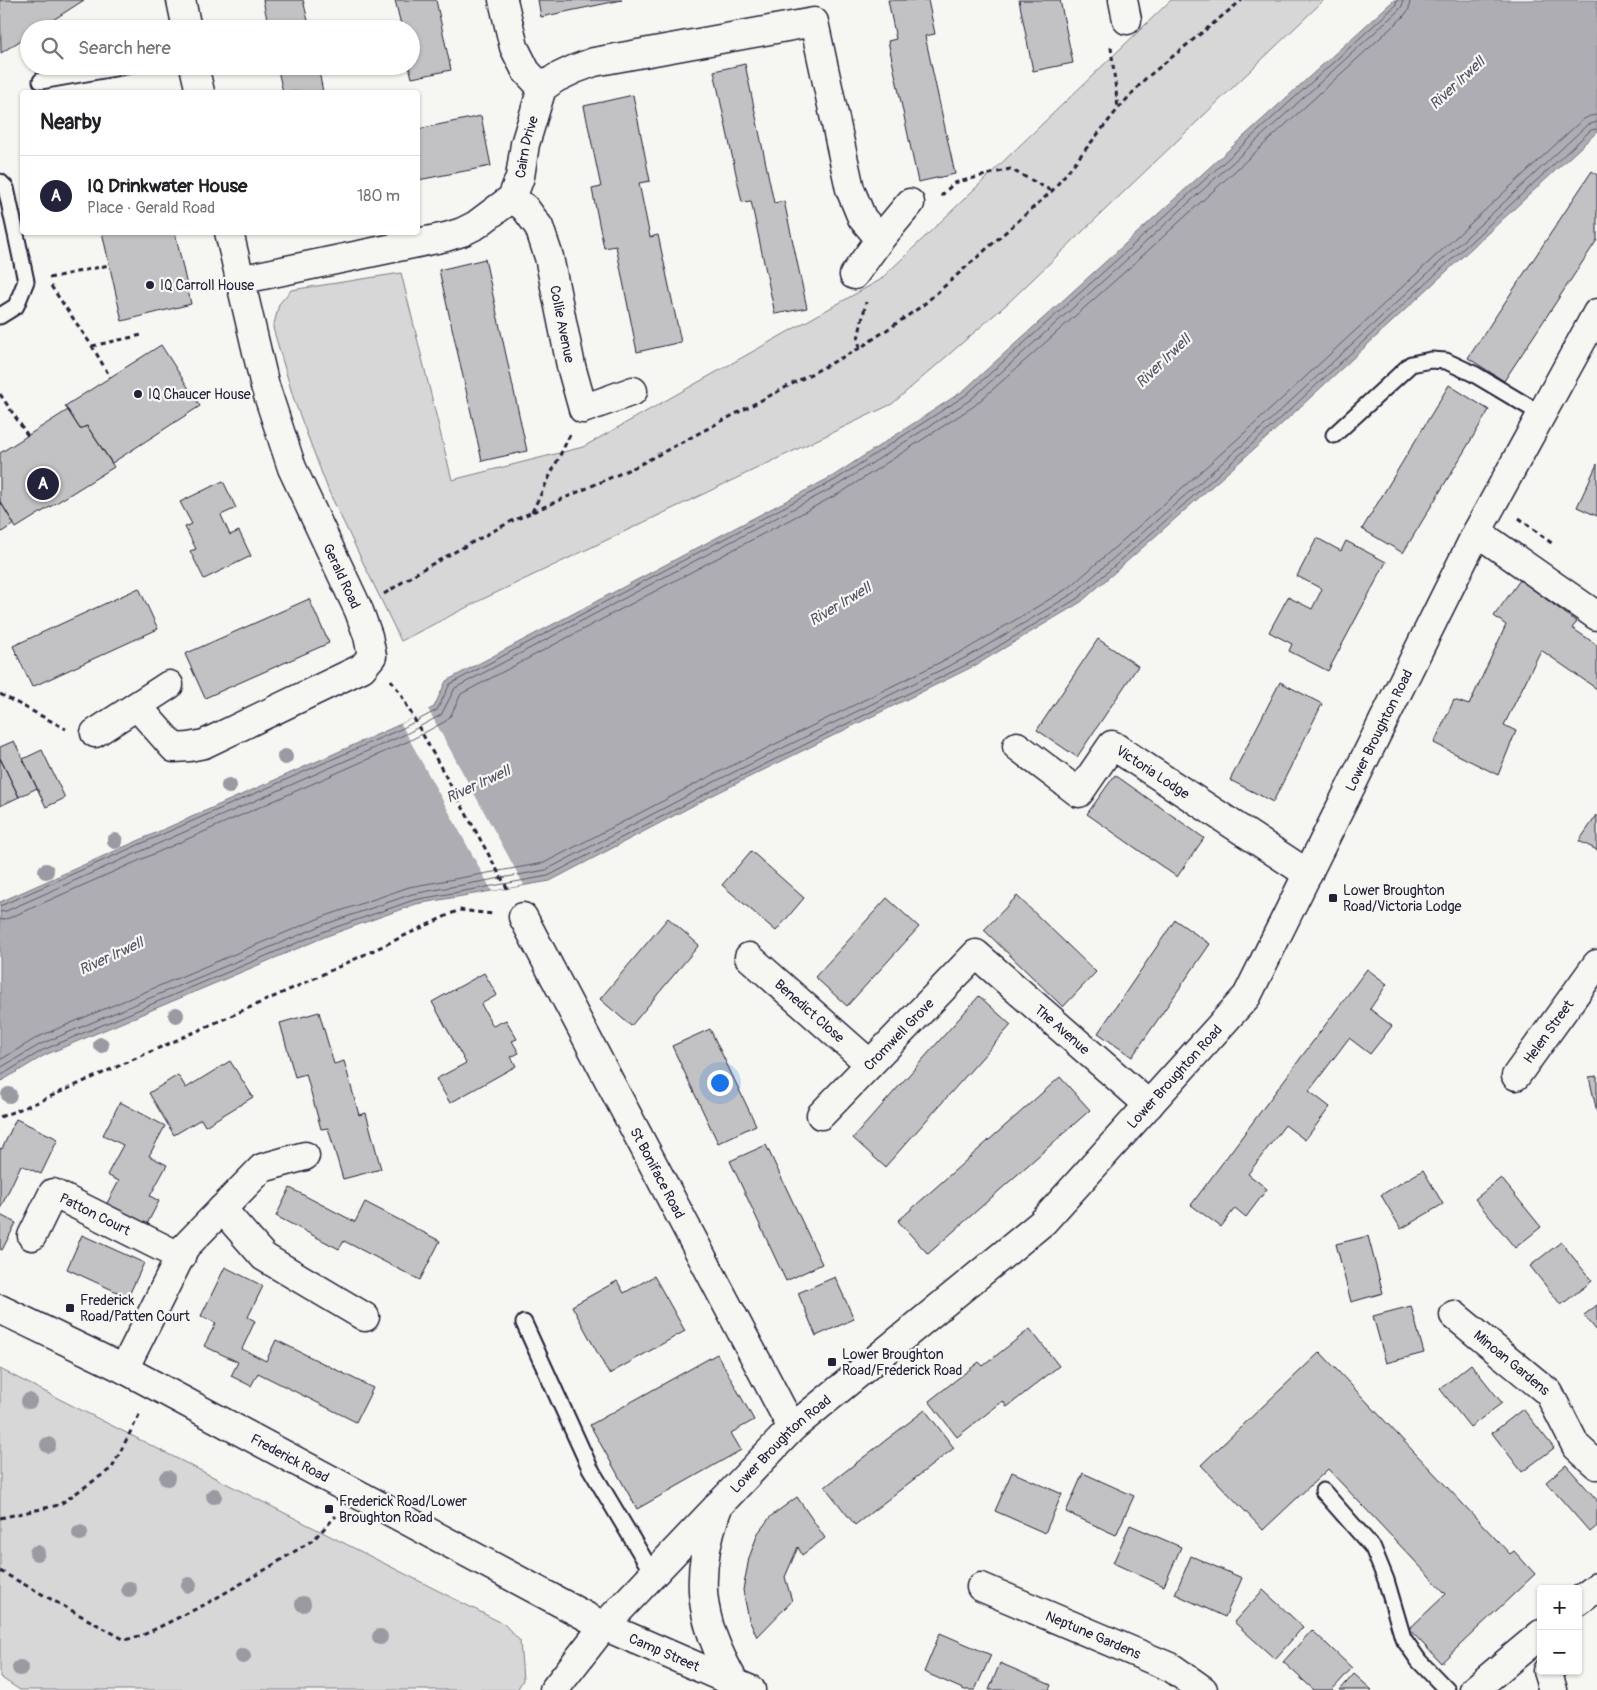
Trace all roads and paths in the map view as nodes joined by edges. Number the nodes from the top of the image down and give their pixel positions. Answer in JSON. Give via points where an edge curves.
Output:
{"nodes":[{"id":1,"x":181,"y":0,"type":"edge"},
{"id":2,"x":503,"y":0,"type":"edge"},
{"id":3,"x":1242,"y":0,"type":"edge"},
{"id":4,"x":1125,"y":10,"type":"edge"},
{"id":5,"x":811,"y":11,"type":"edge"},
{"id":6,"x":185,"y":20,"type":"edge"},
{"id":7,"x":75,"y":75,"type":"edge"},
{"id":8,"x":196,"y":75,"type":"edge"},
{"id":9,"x":41,"y":81,"type":"dead end"},
{"id":10,"x":542,"y":88,"type":"junction"},
{"id":11,"x":200,"y":90,"type":"edge"},
{"id":12,"x":1118,"y":109,"type":"junction"},
{"id":13,"x":0,"y":182,"type":"edge"},
{"id":14,"x":1052,"y":191,"type":"junction"},
{"id":15,"x":512,"y":198,"type":"junction"},
{"id":16,"x":923,"y":202,"type":"joint"},
{"id":17,"x":230,"y":235,"type":"edge"},
{"id":18,"x":880,"y":239,"type":"junction"},
{"id":19,"x":109,"y":265,"type":"dead end"},
{"id":20,"x":854,"y":275,"type":"joint"},
{"id":21,"x":240,"y":280,"type":"junction"},
{"id":22,"x":1597,"y":313,"type":"edge"},
{"id":23,"x":0,"y":316,"type":"edge"},
{"id":24,"x":142,"y":335,"type":"dead end"},
{"id":25,"x":92,"y":346,"type":"junction"},
{"id":26,"x":860,"y":348,"type":"junction"},
{"id":27,"x":110,"y":377,"type":"dead end"},
{"id":28,"x":633,"y":391,"type":"dead end"},
{"id":29,"x":0,"y":394,"type":"edge"},
{"id":30,"x":583,"y":409,"type":"junction"},
{"id":31,"x":1541,"y":414,"type":"junction"},
{"id":32,"x":1334,"y":435,"type":"dead end"},
{"id":33,"x":28,"y":436,"type":"dead end"},
{"id":34,"x":1513,"y":512,"type":"dead end"},
{"id":35,"x":532,"y":513,"type":"junction"},
{"id":36,"x":1477,"y":532,"type":"junction"},
{"id":37,"x":1559,"y":549,"type":"dead end"},
{"id":38,"x":359,"y":612,"type":"junction"},
{"id":39,"x":1597,"y":616,"type":"edge"},
{"id":40,"x":169,"y":685,"type":"dead end"},
{"id":41,"x":400,"y":692,"type":"dead end"},
{"id":42,"x":0,"y":694,"type":"edge"},
{"id":43,"x":137,"y":706,"type":"junction"},
{"id":44,"x":95,"y":733,"type":"joint"},
{"id":45,"x":1017,"y":746,"type":"dead end"},
{"id":46,"x":1308,"y":874,"type":"junction"},
{"id":47,"x":523,"y":917,"type":"junction"},
{"id":48,"x":976,"y":954,"type":"joint"},
{"id":49,"x":749,"y":957,"type":"dead end"},
{"id":50,"x":1597,"y":964,"type":"edge"},
{"id":51,"x":870,"y":1064,"type":"junction"},
{"id":52,"x":1516,"y":1076,"type":"dead end"},
{"id":53,"x":1148,"y":1105,"type":"junction"},
{"id":54,"x":821,"y":1115,"type":"dead end"},
{"id":55,"x":0,"y":1117,"type":"edge"},
{"id":56,"x":305,"y":1156,"type":"dead end"},
{"id":57,"x":222,"y":1209,"type":"junction"},
{"id":58,"x":32,"y":1236,"type":"dead end"},
{"id":59,"x":180,"y":1257,"type":"junction"},
{"id":60,"x":0,"y":1309,"type":"edge"},
{"id":61,"x":1454,"y":1315,"type":"dead end"},
{"id":62,"x":365,"y":1318,"type":"dead end"},
{"id":63,"x":524,"y":1323,"type":"dead end"},
{"id":64,"x":124,"y":1369,"type":"junction"},
{"id":65,"x":154,"y":1385,"type":"junction"},
{"id":66,"x":792,"y":1428,"type":"junction"},
{"id":67,"x":1597,"y":1465,"type":"edge"},
{"id":68,"x":1323,"y":1491,"type":"dead end"},
{"id":69,"x":358,"y":1494,"type":"junction"},
{"id":70,"x":719,"y":1504,"type":"junction"},
{"id":71,"x":0,"y":1518,"type":"edge"},
{"id":72,"x":0,"y":1572,"type":"edge"},
{"id":73,"x":653,"y":1574,"type":"junction"},
{"id":74,"x":1597,"y":1586,"type":"edge"},
{"id":75,"x":981,"y":1587,"type":"dead end"},
{"id":76,"x":1582,"y":1599,"type":"edge"},
{"id":77,"x":604,"y":1626,"type":"junction"},
{"id":78,"x":1537,"y":1643,"type":"edge"},
{"id":79,"x":1548,"y":1675,"type":"edge"},
{"id":80,"x":743,"y":1686,"type":"edge"},
{"id":81,"x":554,"y":1690,"type":"edge"},
{"id":82,"x":1203,"y":1690,"type":"edge"},
{"id":83,"x":1446,"y":1690,"type":"edge"},
{"id":84,"x":1474,"y":1690,"type":"edge"},
{"id":85,"x":1553,"y":1690,"type":"edge"}],
"edges":[{"from":1,"to":6,"type":"street"},
{"from":2,"to":10,"type":"street","via":[[514,47],[526,71]]},
{"from":3,"to":12,"type":"path","via":[[1145,79]]},
{"from":4,"to":12,"type":"path","via":[[1110,39]]},
{"from":5,"to":10,"type":"street","via":[[594,62],[556,78]]},
{"from":5,"to":18,"type":"street","via":[[850,189],[862,218]]},
{"from":7,"to":9,"type":"lane"},
{"from":8,"to":11,"type":"street"},
{"from":10,"to":15,"type":"street","name":"Cairn Drive"},
{"from":12,"to":14,"type":"path"},
{"from":13,"to":23,"type":"lane","via":[[6,188],[26,281],[16,306]]},
{"from":14,"to":16,"type":"path","via":[[1010,169],[954,183]]},
{"from":14,"to":26,"type":"path","via":[[922,306]]},
{"from":15,"to":21,"type":"street","via":[[476,225],[446,237]]},
{"from":15,"to":30,"type":"street","name":"Collie Avenue","via":[[525,208],[539,227]]},
{"from":16,"to":18,"type":"street"},
{"from":17,"to":21,"type":"street","name":"Gerald Road"},
{"from":18,"to":20,"type":"street"},
{"from":19,"to":25,"type":"path","via":[[46,279]]},
{"from":20,"to":26,"type":"path","via":[[867,296],[858,339]]},
{"from":21,"to":38,"type":"street","name":"Gerald Road","via":[[265,386],[292,468]]},
{"from":22,"to":31,"type":"street","name":"Lower Broughton Road"},
{"from":24,"to":25,"type":"path"},
{"from":25,"to":27,"type":"path"},
{"from":26,"to":35,"type":"path","via":[[635,467]]},
{"from":28,"to":30,"type":"street"},
{"from":29,"to":33,"type":"path"},
{"from":30,"to":35,"type":"path"},
{"from":31,"to":32,"type":"lane","via":[[1474,374],[1446,361],[1431,360],[1411,364]]},
{"from":31,"to":36,"type":"street","name":"Lower Broughton Road"},
{"from":34,"to":37,"type":"path"},
{"from":35,"to":38,"type":"path","via":[[423,568]]},
{"from":36,"to":39,"type":"street"},
{"from":36,"to":46,"type":"street","name":"Lower Broughton Road"},
{"from":38,"to":43,"type":"street","name":"Gerald Road","via":[[372,656],[362,668],[204,744],[174,748]]},
{"from":40,"to":43,"type":"street"},
{"from":41,"to":47,"type":"path"},
{"from":42,"to":44,"type":"path","via":[[87,739]]},
{"from":43,"to":44,"type":"street"},
{"from":45,"to":46,"type":"street","name":"Victoria Lodge","via":[[1079,793],[1112,745]]},
{"from":46,"to":53,"type":"street","name":"Lower Broughton Road","via":[[1248,996]]},
{"from":47,"to":55,"type":"path","via":[[459,910],[300,985]]},
{"from":47,"to":66,"type":"street","name":"St Boniface Road"},
{"from":48,"to":51,"type":"street","name":"Cromwell Grove"},
{"from":48,"to":53,"type":"street","name":"The Avenue"},
{"from":49,"to":51,"type":"street","name":"Benedict Close"},
{"from":50,"to":52,"type":"street","name":"Helen Street"},
{"from":51,"to":54,"type":"street","name":"Cromwell Grove"},
{"from":53,"to":66,"type":"street","name":"Lower Broughton Road","via":[[1042,1222]]},
{"from":56,"to":57,"type":"street","via":[[262,1168]]},
{"from":57,"to":59,"type":"street","via":[[185,1247]]},
{"from":57,"to":62,"type":"street","via":[[264,1257]]},
{"from":58,"to":59,"type":"street","name":"Patton Court","via":[[53,1194]]},
{"from":59,"to":64,"type":"street"},
{"from":60,"to":64,"type":"street","name":"Frederick Road"},
{"from":61,"to":67,"type":"street","name":"Minoan Gardens","via":[[1549,1393],[1576,1446]]},
{"from":63,"to":73,"type":"lane","via":[[590,1468]]},
{"from":64,"to":65,"type":"street","name":"Frederick Road"},
{"from":65,"to":69,"type":"street","name":"Frederick Road"},
{"from":65,"to":71,"type":"path","via":[[112,1468],[59,1505]]},
{"from":66,"to":70,"type":"street","name":"Lower Broughton Road"},
{"from":68,"to":83,"type":"lane","via":[[1373,1548],[1403,1638]]},
{"from":69,"to":72,"type":"path","via":[[313,1540],[298,1550],[204,1605],[143,1635],[125,1640]]},
{"from":69,"to":77,"type":"street","name":"Frederick Road"},
{"from":70,"to":73,"type":"street","name":"Lower Broughton Road"},
{"from":70,"to":80,"type":"street","via":[[705,1552],[702,1576],[704,1601],[720,1658]]},
{"from":73,"to":77,"type":"street","name":"Lower Broughton Road"},
{"from":74,"to":76,"type":"street"},
{"from":75,"to":82,"type":"street","name":"Neptune Gardens","via":[[1172,1668]]},
{"from":77,"to":80,"type":"street","name":"Camp Street"},
{"from":77,"to":81,"type":"street","name":"Lower Broughton Road"},
{"from":78,"to":84,"type":"street"},
{"from":79,"to":85,"type":"street"}]}
